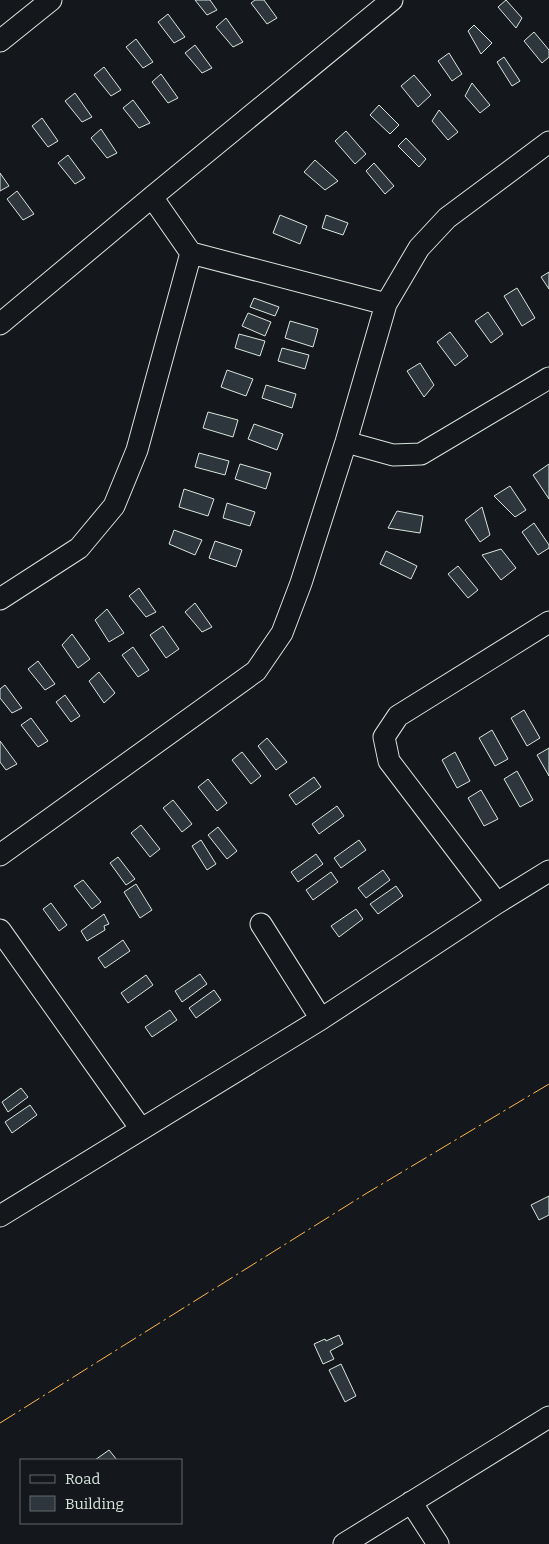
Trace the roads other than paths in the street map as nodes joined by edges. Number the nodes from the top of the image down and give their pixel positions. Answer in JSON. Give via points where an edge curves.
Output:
{"nodes":[{"id":1,"x":51,"y":0,"type":"edge"},
{"id":2,"x":392,"y":0,"type":"edge"},
{"id":3,"x":0,"y":41,"type":"edge"},
{"id":4,"x":549,"y":142,"type":"edge"},
{"id":5,"x":152,"y":197,"type":"junction"},
{"id":6,"x":191,"y":254,"type":"junction"},
{"id":7,"x":386,"y":304,"type":"junction"},
{"id":8,"x":0,"y":324,"type":"edge"},
{"id":9,"x":549,"y":378,"type":"edge"},
{"id":10,"x":346,"y":442,"type":"junction"},
{"id":11,"x":0,"y":599,"type":"edge"},
{"id":12,"x":549,"y":622,"type":"edge"},
{"id":13,"x":0,"y":855,"type":"edge"},
{"id":14,"x":549,"y":871,"type":"edge"},
{"id":15,"x":497,"y":903,"type":"junction"},
{"id":16,"x":261,"y":924,"type":"dead end"},
{"id":17,"x":0,"y":930,"type":"edge"},
{"id":18,"x":321,"y":1019,"type":"junction"},
{"id":19,"x":141,"y":1129,"type":"junction"},
{"id":20,"x":0,"y":1216,"type":"edge"},
{"id":21,"x":549,"y":1417,"type":"edge"},
{"id":22,"x":411,"y":1502,"type":"junction"},
{"id":23,"x":344,"y":1544,"type":"edge"},
{"id":24,"x":438,"y":1544,"type":"edge"}],
"edges":[{"from":1,"to":3,"type":"street"},
{"from":2,"to":5,"type":"street"},
{"from":4,"to":7,"type":"street","via":[[447,218],[419,248]]},
{"from":5,"to":6,"type":"street"},
{"from":5,"to":8,"type":"street"},
{"from":6,"to":7,"type":"street"},
{"from":6,"to":11,"type":"street","via":[[137,450],[114,506],[79,548]]},
{"from":7,"to":10,"type":"street"},
{"from":9,"to":10,"type":"street","via":[[421,454],[393,455]]},
{"from":10,"to":13,"type":"street","via":[[302,583],[282,633],[256,671]]},
{"from":12,"to":15,"type":"street","via":[[398,716],[384,738],[388,760]]},
{"from":14,"to":15,"type":"street"},
{"from":15,"to":18,"type":"street"},
{"from":16,"to":18,"type":"street"},
{"from":17,"to":19,"type":"street"},
{"from":18,"to":19,"type":"street"},
{"from":19,"to":20,"type":"street"},
{"from":21,"to":22,"type":"street"},
{"from":22,"to":23,"type":"street"},
{"from":22,"to":24,"type":"street"}]}
